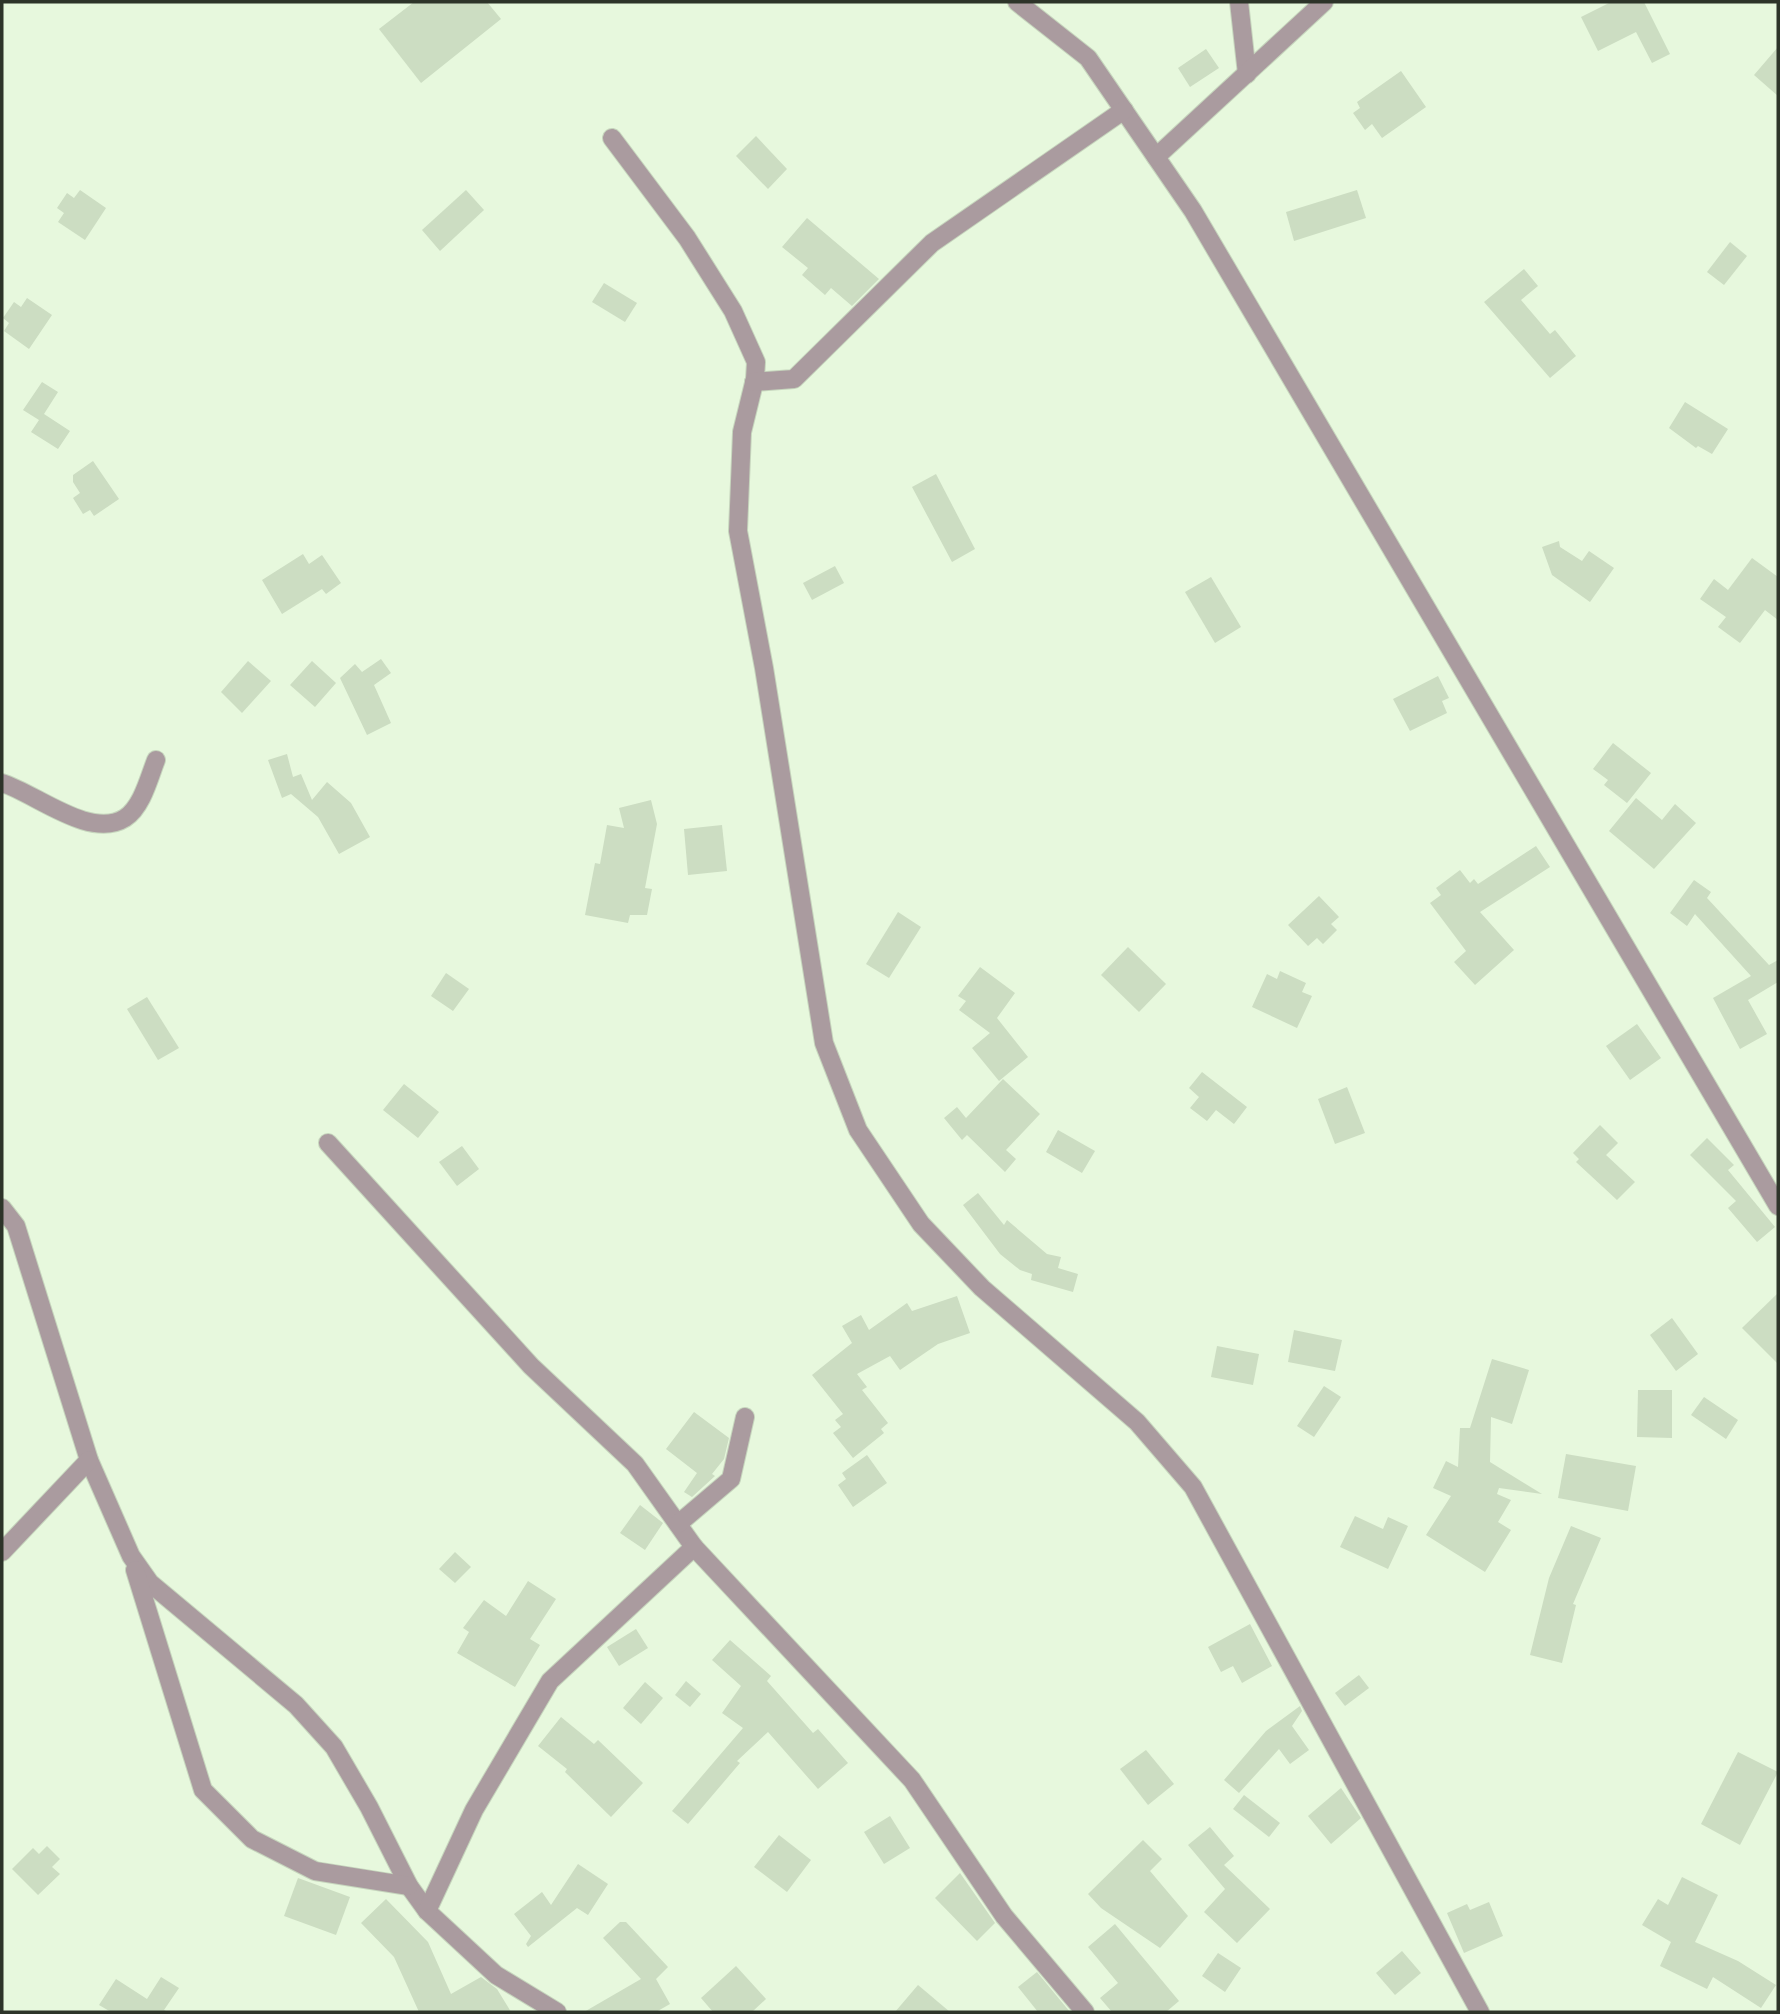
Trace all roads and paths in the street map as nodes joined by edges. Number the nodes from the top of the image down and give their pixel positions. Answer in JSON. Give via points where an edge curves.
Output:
{"nodes":[{"id":1,"x":1017,"y":2,"type":"edge"},
{"id":2,"x":1239,"y":2,"type":"edge"},
{"id":3,"x":1324,"y":2,"type":"edge"},
{"id":4,"x":1247,"y":74,"type":"junction"},
{"id":5,"x":1124,"y":110,"type":"junction"},
{"id":6,"x":612,"y":138,"type":"dead end"},
{"id":7,"x":1156,"y":157,"type":"junction"},
{"id":8,"x":754,"y":382,"type":"junction"},
{"id":9,"x":156,"y":760,"type":"dead end"},
{"id":10,"x":2,"y":783,"type":"edge"},
{"id":11,"x":328,"y":1143,"type":"dead end"},
{"id":12,"x":1778,"y":1206,"type":"edge"},
{"id":13,"x":2,"y":1208,"type":"edge"},
{"id":14,"x":745,"y":1417,"type":"dead end"},
{"id":15,"x":89,"y":1460,"type":"junction"},
{"id":16,"x":678,"y":1524,"type":"junction"},
{"id":17,"x":694,"y":1547,"type":"junction"},
{"id":18,"x":2,"y":1552,"type":"edge"},
{"id":19,"x":131,"y":1556,"type":"junction"},
{"id":20,"x":409,"y":1886,"type":"junction"},
{"id":21,"x":427,"y":1911,"type":"junction"},
{"id":22,"x":557,"y":2012,"type":"edge"},
{"id":23,"x":1085,"y":2012,"type":"edge"},
{"id":24,"x":1480,"y":2012,"type":"edge"}],
"edges":[{"from":1,"to":5,"type":"street","via":[[1088,58]]},
{"from":2,"to":4,"type":"street"},
{"from":3,"to":4,"type":"street"},
{"from":4,"to":7,"type":"street"},
{"from":5,"to":7,"type":"street"},
{"from":5,"to":8,"type":"street","via":[[932,243],[794,379]]},
{"from":6,"to":8,"type":"street","via":[[687,238],[733,311],[755,362]]},
{"from":7,"to":12,"type":"street","via":[[1193,211]]},
{"from":8,"to":24,"type":"street","via":[[742,432],[738,531],[824,1043],[858,1130],[920,1224],[982,1288],[1137,1422],[1193,1487]]},
{"from":9,"to":10,"type":"street","via":[[141,797],[125,818],[99,823],[78,820]]},
{"from":11,"to":16,"type":"street","via":[[531,1366],[635,1464]]},
{"from":13,"to":15,"type":"street","via":[[16,1226]]},
{"from":14,"to":16,"type":"street","via":[[731,1479]]},
{"from":15,"to":18,"type":"street"},
{"from":15,"to":19,"type":"street"},
{"from":16,"to":17,"type":"street"},
{"from":17,"to":21,"type":"street","via":[[550,1681],[474,1810]]},
{"from":17,"to":23,"type":"street","via":[[912,1780],[1004,1916]]},
{"from":19,"to":20,"type":"street","via":[[150,1583],[296,1705],[334,1747]]},
{"from":19,"to":20,"type":"street","via":[[203,1790],[253,1839],[315,1871]]},
{"from":20,"to":21,"type":"street"},
{"from":21,"to":22,"type":"street","via":[[496,1975]]}]}
